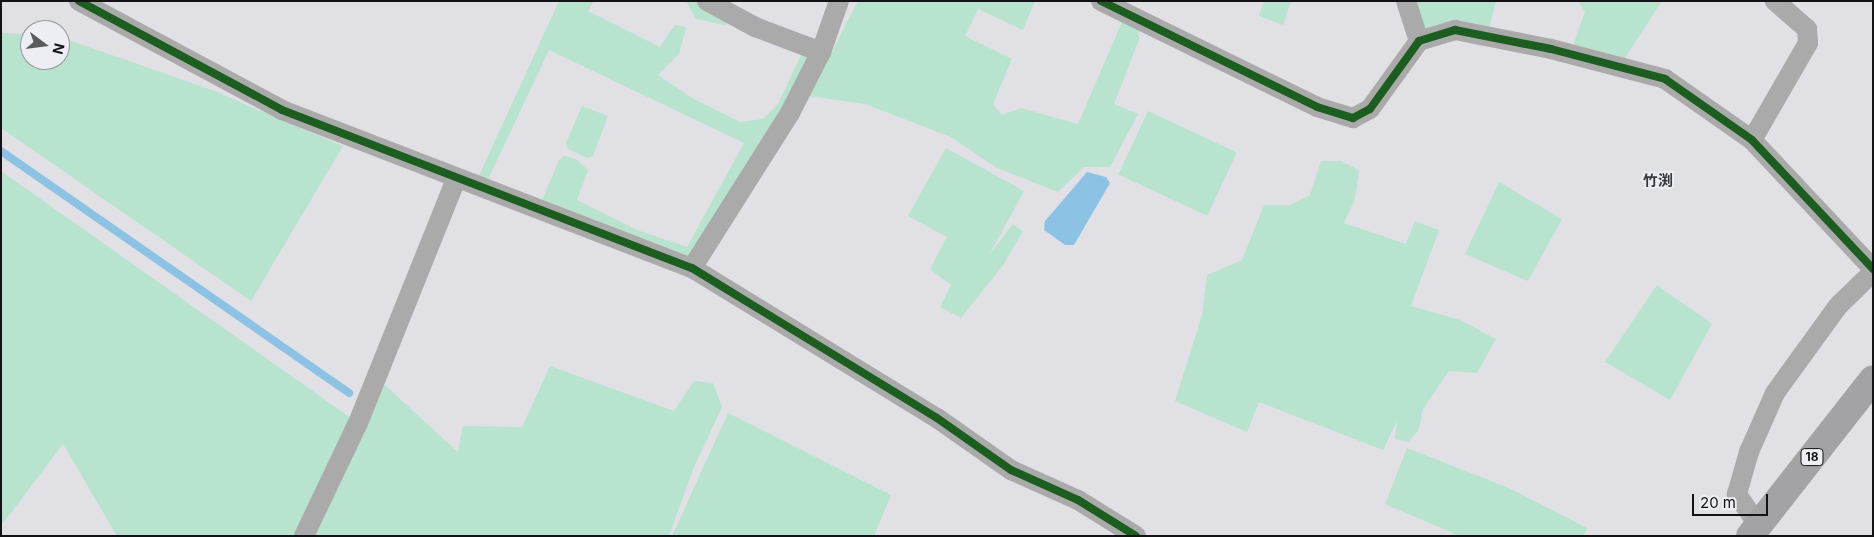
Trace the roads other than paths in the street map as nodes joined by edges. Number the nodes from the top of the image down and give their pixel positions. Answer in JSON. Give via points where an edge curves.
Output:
{"nodes":[{"id":1,"x":79,"y":1,"type":"edge"},
{"id":2,"x":707,"y":1,"type":"edge"},
{"id":3,"x":840,"y":1,"type":"edge"},
{"id":4,"x":1101,"y":1,"type":"edge"},
{"id":5,"x":1406,"y":1,"type":"edge"},
{"id":6,"x":1775,"y":1,"type":"edge"},
{"id":7,"x":1419,"y":41,"type":"junction"},
{"id":8,"x":821,"y":52,"type":"junction"},
{"id":9,"x":1752,"y":140,"type":"junction"},
{"id":10,"x":456,"y":179,"type":"junction"},
{"id":11,"x":692,"y":268,"type":"junction"},
{"id":12,"x":1873,"y":270,"type":"edge"},
{"id":13,"x":1873,"y":379,"type":"edge"},
{"id":14,"x":1755,"y":531,"type":"edge"},
{"id":15,"x":304,"y":536,"type":"edge"},
{"id":16,"x":1136,"y":536,"type":"edge"}],
"edges":[{"from":1,"to":10,"type":"street","via":[[282,110]]},
{"from":2,"to":8,"type":"street","via":[[755,27]]},
{"from":3,"to":8,"type":"street"},
{"from":4,"to":7,"type":"street","via":[[1317,106],[1353,118],[1370,109]]},
{"from":5,"to":7,"type":"street"},
{"from":6,"to":9,"type":"street","via":[[1807,29],[1808,43]]},
{"from":7,"to":9,"type":"street","via":[[1455,30],[1551,49],[1666,79]]},
{"from":8,"to":11,"type":"street","via":[[790,113]]},
{"from":9,"to":12,"type":"street"},
{"from":10,"to":11,"type":"street"},
{"from":10,"to":15,"type":"street","via":[[358,423]]},
{"from":11,"to":16,"type":"street","via":[[937,418],[1011,470],[1078,500]]},
{"from":12,"to":14,"type":"street","via":[[1838,306],[1774,393],[1749,452],[1737,494]]},
{"from":13,"to":14,"type":"main road","number":"18"}]}
